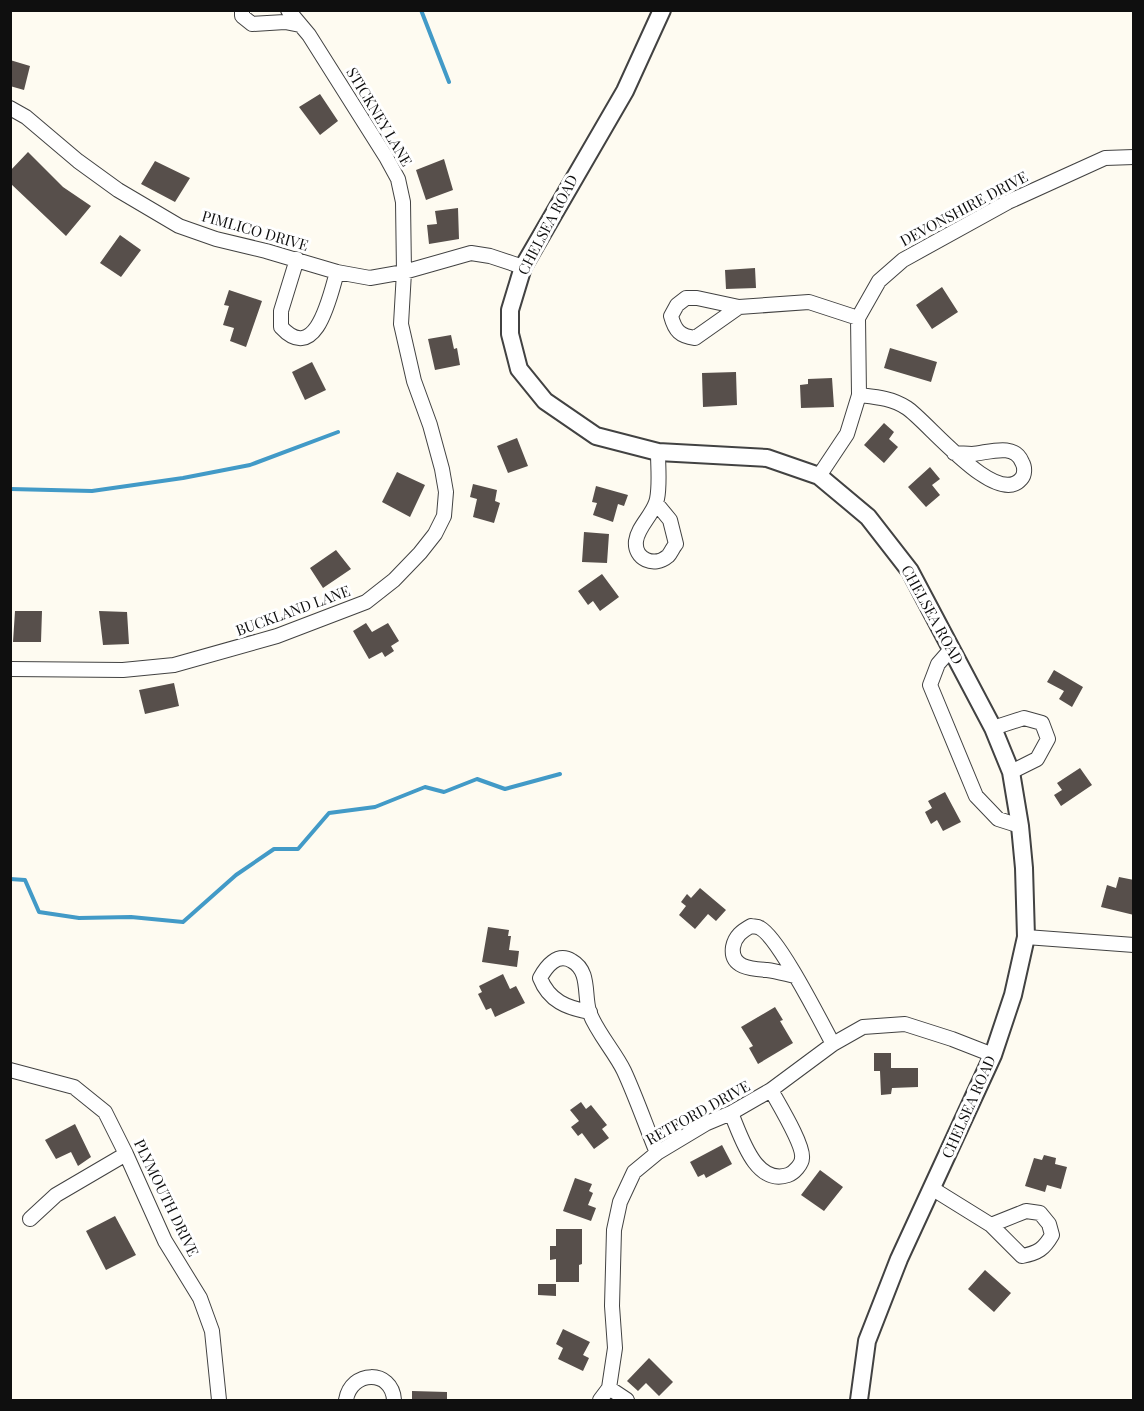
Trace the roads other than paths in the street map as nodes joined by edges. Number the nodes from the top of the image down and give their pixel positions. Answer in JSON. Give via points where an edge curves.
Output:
{"nodes":[{"id":1,"x":242,"y":10,"type":"edge"},
{"id":2,"x":288,"y":10,"type":"edge"},
{"id":3,"x":662,"y":10,"type":"edge"},
{"id":4,"x":300,"y":25,"type":"junction"},
{"id":5,"x":10,"y":108,"type":"edge"},
{"id":6,"x":1134,"y":157,"type":"edge"},
{"id":7,"x":297,"y":259,"type":"junction"},
{"id":8,"x":523,"y":267,"type":"junction"},
{"id":9,"x":337,"y":272,"type":"junction"},
{"id":10,"x":404,"y":273,"type":"junction"},
{"id":11,"x":740,"y":307,"type":"junction"},
{"id":12,"x":858,"y":318,"type":"junction"},
{"id":13,"x":859,"y":395,"type":"junction"},
{"id":14,"x":658,"y":452,"type":"junction"},
{"id":15,"x":954,"y":453,"type":"junction"},
{"id":16,"x":819,"y":476,"type":"junction"},
{"id":17,"x":656,"y":503,"type":"dead end"},
{"id":18,"x":952,"y":648,"type":"junction"},
{"id":19,"x":10,"y":669,"type":"edge"},
{"id":20,"x":993,"y":728,"type":"junction"},
{"id":21,"x":1011,"y":772,"type":"junction"},
{"id":22,"x":1020,"y":826,"type":"junction"},
{"id":23,"x":1026,"y":937,"type":"junction"},
{"id":24,"x":1134,"y":945,"type":"edge"},
{"id":25,"x":795,"y":976,"type":"junction"},
{"id":26,"x":590,"y":1012,"type":"dead end"},
{"id":27,"x":833,"y":1044,"type":"junction"},
{"id":28,"x":993,"y":1054,"type":"junction"},
{"id":29,"x":10,"y":1070,"type":"edge"},
{"id":30,"x":771,"y":1090,"type":"junction"},
{"id":31,"x":731,"y":1113,"type":"junction"},
{"id":32,"x":657,"y":1153,"type":"junction"},
{"id":33,"x":126,"y":1154,"type":"junction"},
{"id":34,"x":933,"y":1189,"type":"junction"},
{"id":35,"x":30,"y":1219,"type":"dead end"},
{"id":36,"x":991,"y":1226,"type":"dead end"},
{"id":37,"x":609,"y":1388,"type":"junction"},
{"id":38,"x":219,"y":1401,"type":"edge"},
{"id":39,"x":346,"y":1401,"type":"edge"},
{"id":40,"x":394,"y":1401,"type":"edge"},
{"id":41,"x":600,"y":1401,"type":"edge"},
{"id":42,"x":627,"y":1401,"type":"edge"},
{"id":43,"x":859,"y":1401,"type":"edge"}],
"edges":[{"from":1,"to":4,"type":"street","via":[[242,16],[252,24]]},
{"from":2,"to":4,"type":"street","name":"STICKNEY LANE"},
{"from":3,"to":8,"type":"street","name":"CHELSEA ROAD","via":[[625,92]]},
{"from":4,"to":10,"type":"street","name":"STICKNEY LANE","via":[[398,179],[403,202]]},
{"from":5,"to":7,"type":"street","name":"PIMLICO DRIVE","via":[[118,190],[179,226]]},
{"from":6,"to":12,"type":"street","name":"DEVONSHIRE DRIVE","via":[[1105,158],[1008,202],[903,260],[879,281]]},
{"from":7,"to":9,"type":"street","name":"PIMLICO DRIVE"},
{"from":7,"to":9,"type":"street","via":[[281,311],[281,327],[290,336],[301,338],[321,323]]},
{"from":8,"to":10,"type":"street","name":"PIMLICO DRIVE","via":[[471,253]]},
{"from":8,"to":14,"type":"street","name":"CHELSEA ROAD","via":[[510,310],[510,334],[519,369],[545,401],[596,436]]},
{"from":9,"to":10,"type":"street","name":"PIMLICO DRIVE","via":[[370,278]]},
{"from":10,"to":19,"type":"street","name":"BUCKLAND LANE","via":[[401,324],[446,492],[444,516],[435,534],[394,580],[366,602],[325,618],[249,645],[174,665],[123,670]]},
{"from":11,"to":11,"type":"street","via":[[686,298],[671,316],[674,329],[683,337],[695,338]]},
{"from":11,"to":12,"type":"street","via":[[808,302]]},
{"from":12,"to":13,"type":"street"},
{"from":13,"to":15,"type":"street","via":[[889,399],[908,408]]},
{"from":13,"to":16,"type":"street","via":[[847,434]]},
{"from":14,"to":16,"type":"street","name":"CHELSEA ROAD","via":[[766,458]]},
{"from":14,"to":17,"type":"street"},
{"from":15,"to":15,"type":"street","via":[[999,485],[1013,484],[1021,479],[1024,470],[1022,460],[1014,452]]},
{"from":16,"to":18,"type":"street","name":"CHELSEA ROAD","via":[[868,517],[910,571]]},
{"from":18,"to":20,"type":"street","name":"CHELSEA ROAD"},
{"from":18,"to":22,"type":"street","via":[[938,664],[930,685],[976,796],[999,819]]},
{"from":20,"to":21,"type":"street","name":"CHELSEA ROAD"},
{"from":20,"to":21,"type":"street","via":[[1024,718],[1042,723],[1048,739],[1037,759]]},
{"from":21,"to":22,"type":"street","name":"CHELSEA ROAD"},
{"from":22,"to":23,"type":"street","name":"CHELSEA ROAD"},
{"from":23,"to":24,"type":"street"},
{"from":23,"to":28,"type":"street","name":"CHELSEA ROAD"},
{"from":25,"to":25,"type":"street","via":[[760,928],[751,926],[735,939],[735,960],[744,968]]},
{"from":25,"to":27,"type":"street"},
{"from":26,"to":32,"type":"street","via":[[624,1070]]},
{"from":27,"to":28,"type":"street","name":"RETFORD DRIVE","via":[[862,1027],[905,1024]]},
{"from":27,"to":30,"type":"street","name":"RETFORD DRIVE"},
{"from":28,"to":34,"type":"street","name":"CHELSEA ROAD"},
{"from":29,"to":33,"type":"street","name":"PLYMOUTH DRIVE","via":[[74,1087],[105,1112]]},
{"from":30,"to":31,"type":"street","name":"RETFORD DRIVE"},
{"from":30,"to":31,"type":"street","via":[[801,1147],[802,1159],[790,1175],[768,1174],[757,1167]]},
{"from":31,"to":32,"type":"street","name":"RETFORD DRIVE"},
{"from":32,"to":37,"type":"street","name":"RETFORD DRIVE","via":[[634,1172],[616,1221],[612,1265],[615,1348]]},
{"from":33,"to":35,"type":"street","via":[[56,1195]]},
{"from":33,"to":38,"type":"street","name":"PLYMOUTH DRIVE","via":[[165,1241],[200,1298],[212,1331]]},
{"from":34,"to":36,"type":"street"},
{"from":34,"to":43,"type":"street","name":"CHELSEA ROAD","via":[[899,1259],[867,1341]]},
{"from":37,"to":41,"type":"street","name":"RETFORD DRIVE"},
{"from":37,"to":42,"type":"street"},
{"from":39,"to":40,"type":"street","via":[[353,1383],[374,1376],[386,1382],[394,1392]]}]}
